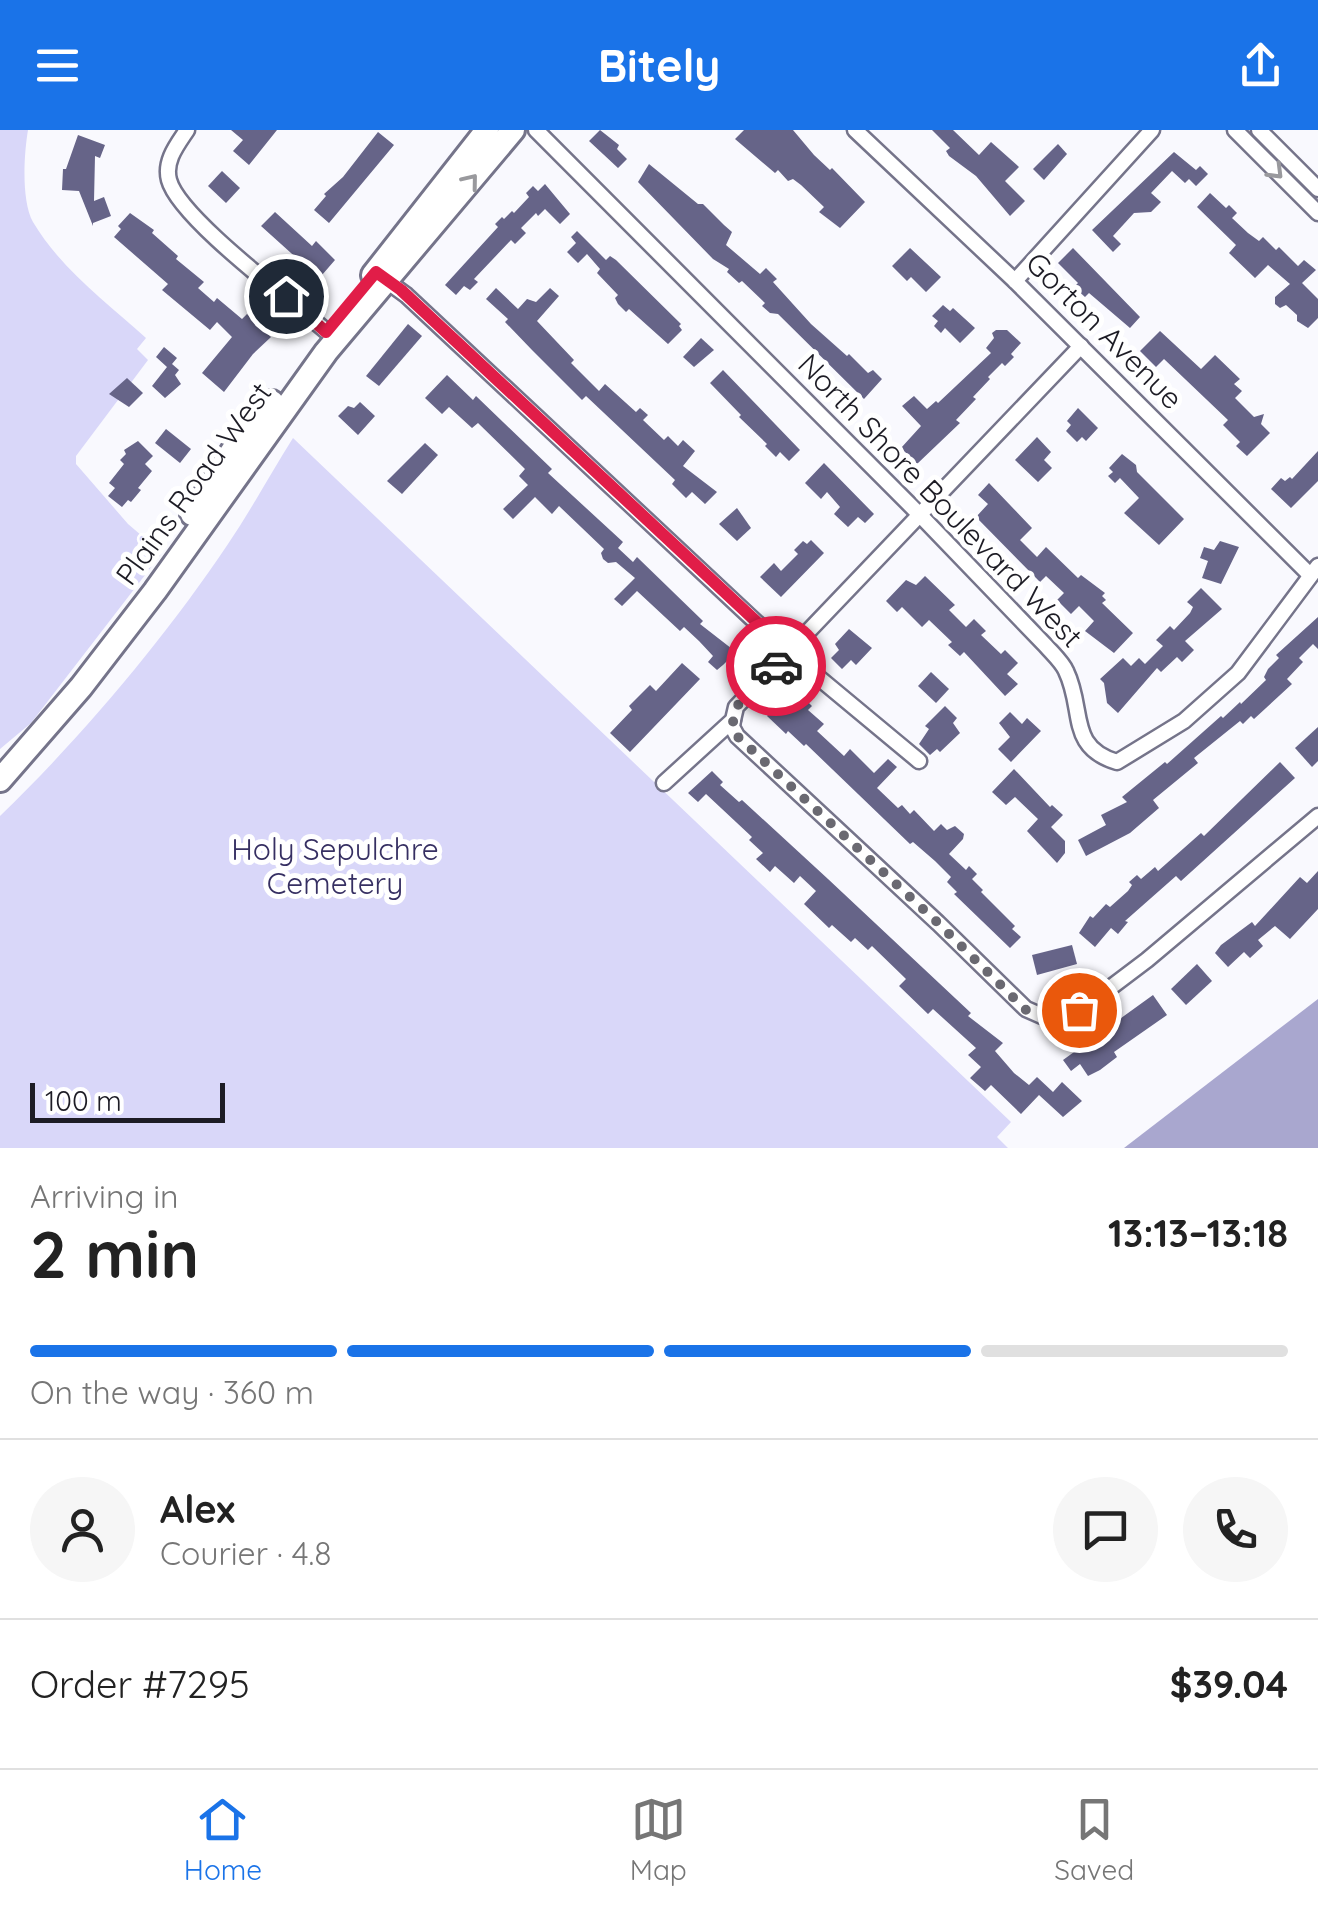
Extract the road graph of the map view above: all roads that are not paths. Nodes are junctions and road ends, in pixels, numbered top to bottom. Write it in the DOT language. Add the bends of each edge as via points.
graph roads {
  1 [pos="187,130"];
  2 [pos="487,130"];
  3 [pos="513,130"];
  4 [pos="536,130"];
  5 [pos="855,130"];
  6 [pos="1152,130"];
  7 [pos="1235,130"];
  8 [pos="1260,130"];
  9 [pos="1318,188"];
  10 [pos="1318,214"];
  11 [pos="382,277"];
  12 [pos="1015,281"];
  13 [pos="326,332"];
  14 [pos="1081,346"];
  15 [pos="920,515"];
  16 [pos="1314,571"];
  17 [pos="789,652"];
  18 [pos="733,720"];
  19 [pos="0,761"];
  20 [pos="918,761"];
  21 [pos="0,780"];
  22 [pos="664,782"];
  23 [pos="1318,816"];
  1 -- 13 [label="street" via="170,156 169,179 181,202"];
  2 -- 11 [label="main road, Plains Road West"];
  11 -- 3 [label="main road, Plains Road West, one-way"];
  4 -- 15 [label="street, North Shore Boulevard West"];
  5 -- 12 [label="street, Gorton Avenue"];
  6 -- 12 [label="street"];
  7 -- 10 [label="street, one-way"];
  8 -- 9 [label="street"];
  11 -- 13 [label="main road, Plains Road West"];
  11 -- 17 [label="street"];
  11 -- 21 [label="main road, Plains Road West" via="155,591"];
  12 -- 14 [label="street, Gorton Avenue"];
  13 -- 19 [label="main road, Plains Road West" via="233,450 100,646"];
  14 -- 15 [label="street"];
  14 -- 16 [label="street, Gorton Avenue"];
  15 -- 16 [label="street, North Shore Boulevard West" via="1066,668 1086,744 1117,762 1184,721 1238,673"];
  15 -- 17 [label="street"];
  17 -- 18 [label="street" via="736,707"];
  17 -- 20 [label="street"];
  18 -- 22 [label="street"];
  18 -- 23 [label="street" via="737,736 1026,1010 1042,1016 1061,1016 1094,1000"];
}
